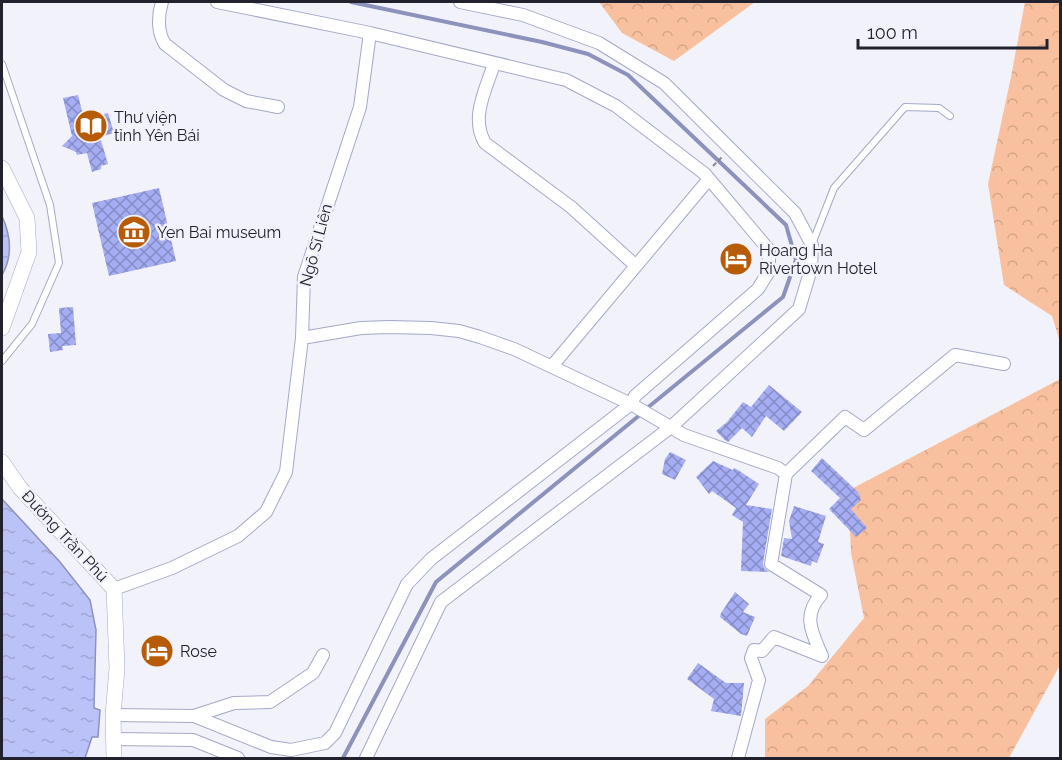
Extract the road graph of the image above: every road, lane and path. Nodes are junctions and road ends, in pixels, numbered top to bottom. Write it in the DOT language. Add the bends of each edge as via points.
graph roads {
  1 [pos="162,2"];
  2 [pos="217,2"];
  3 [pos="460,2"];
  4 [pos="370,33"];
  5 [pos="2,64"];
  6 [pos="494,64"];
  7 [pos="278,107"];
  8 [pos="950,116"];
  9 [pos="727,152"];
  10 [pos="2,168"];
  11 [pos="709,174"];
  12 [pos="812,245"];
  13 [pos="635,266"];
  14 [pos="2,328"];
  15 [pos="303,338"];
  16 [pos="2,361"];
  17 [pos="1004,364"];
  18 [pos="552,366"];
  19 [pos="633,405"];
  20 [pos="667,424"];
  21 [pos="2,462"];
  22 [pos="786,474"];
  23 [pos="114,589"];
  24 [pos="323,655"];
  25 [pos="113,715"];
  26 [pos="194,716"];
  27 [pos="114,739"];
  28 [pos="114,759"];
  29 [pos="237,759"];
  30 [pos="366,759"];
  31 [pos="738,759"];
  1 -- 7 [label="street" via="160,38 165,44 224,90 246,101"];
  2 -- 4 [label="street"];
  3 -- 12 [label="street" via="523,15 598,43 664,83 795,213"];
  4 -- 6 [label="street"];
  4 -- 15 [label="street, Ngô Sĩ Liên" via="360,106 304,277"];
  5 -- 16 [label="lane" via="50,205 59,263 32,324"];
  6 -- 11 [label="street" via="566,80 616,106"];
  6 -- 13 [label="street" via="478,118 485,143 572,207"];
  8 -- 12 [label="lane" via="939,108 905,107 834,188"];
  9 -- 11 [label="path"];
  10 -- 14 [label="street" via="27,218 29,252"];
  11 -- 13 [label="street"];
  11 -- 19 [label="street" via="769,250 769,271 758,289 635,396"];
  12 -- 20 [label="street" via="812,269 798,309"];
  13 -- 18 [label="street"];
  15 -- 18 [label="street" via="361,328 440,329 480,337"];
  15 -- 23 [label="street, Ngô Sĩ Liên" via="286,472 266,512 238,536 172,568"];
  17 -- 22 [label="street" via="955,355 864,430 845,417"];
  18 -- 19 [label="street"];
  19 -- 20 [label="street"];
  19 -- 26 [label="street" via="431,559 407,584 335,733 325,743 291,750 271,747"];
  20 -- 22 [label="street" via="684,435"];
  20 -- 30 [label="street" via="441,602"];
  21 -- 23 [label="street, Đường Trần Phú" via="20,488"];
  22 -- 31 [label="street" via="771,564 821,595 812,605 810,629 822,656 774,636 762,651 754,650 751,658 759,680"];
  23 -- 25 [label="street, Đường Trần Phú" via="117,668"];
  24 -- 26 [label="street" via="313,673 270,702 234,703"];
  25 -- 26 [label="street"];
  25 -- 27 [label="street, Đường Trần Phú"];
  27 -- 28 [label="street, Đường Trần Phú"];
  27 -- 29 [label="street" via="193,740"];
}
